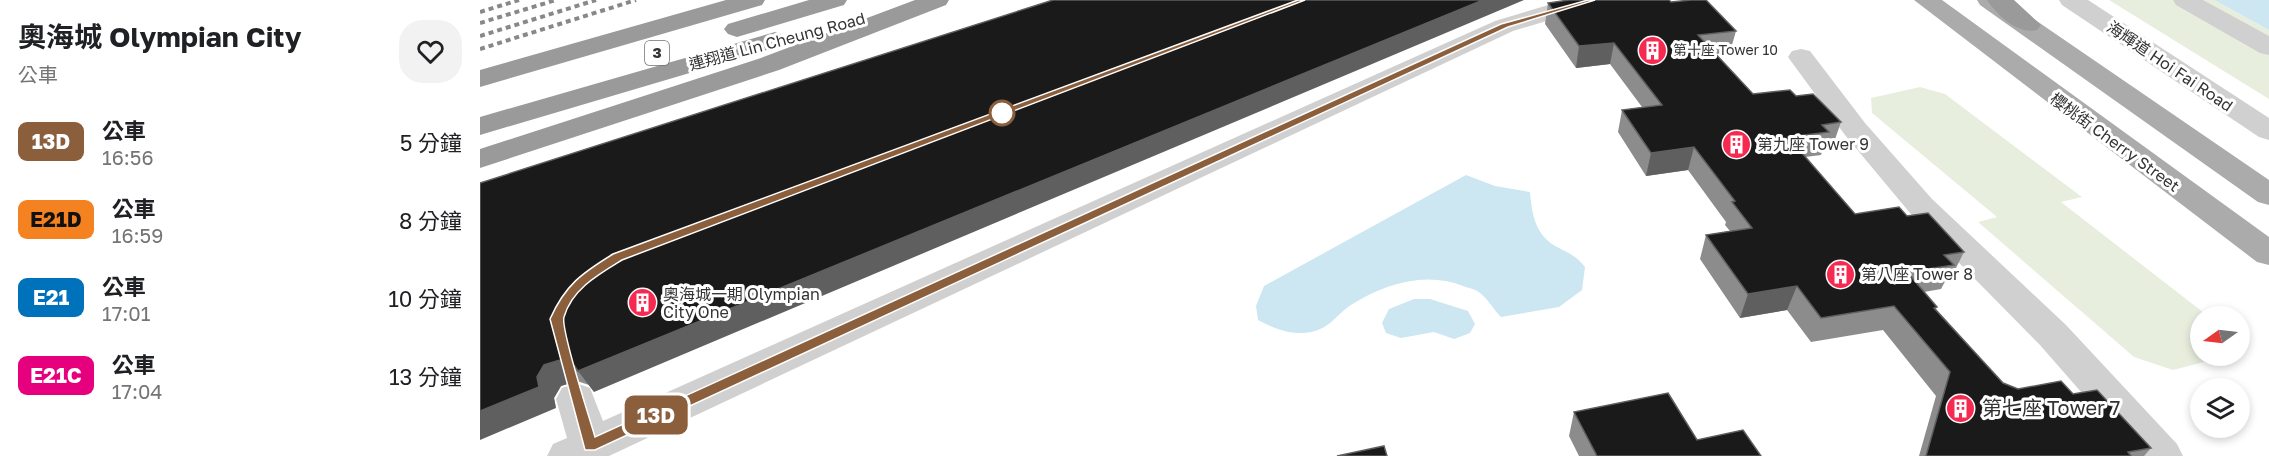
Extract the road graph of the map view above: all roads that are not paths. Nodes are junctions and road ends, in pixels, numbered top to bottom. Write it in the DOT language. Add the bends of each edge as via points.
graph roads {
  1 [pos="753,0"];
  2 [pos="836,0"];
  3 [pos="936,0"];
  4 [pos="1591,0"];
  5 [pos="1910,0"];
  6 [pos="1926,0"];
  7 [pos="1989,0"];
  8 [pos="1999,0"];
  9 [pos="2071,0"];
  10 [pos="2185,0"];
  11 [pos="1570,4"];
  12 [pos="2028,25"];
  13 [pos="1962,29"];
  14 [pos="2269,47"];
  15 [pos="1801,57"];
  16 [pos="480,79"];
  17 [pos="480,108"];
  18 [pos="480,126"];
  19 [pos="2269,131"];
  20 [pos="480,159"];
  21 [pos="2269,195"];
  22 [pos="2269,254"];
  23 [pos="576,399"];
  24 [pos="579,451"];
  25 [pos="2162,456"];
  1 -- 16 [label="highway, 3"];
  2 -- 17 [label="highway, 3"];
  3 -- 18 [label="highway, 連翔道 Lin Cheung Road" via="762,43"];
  3 -- 20 [label="highway" via="770,64"];
  4 -- 11 [label="street"];
  5 -- 13 [label="main road, 櫻桃街 Cherry Street"];
  6 -- 13 [label="main road, 櫻桃街 Cherry Street"];
  7 -- 12 [label="main road"];
  8 -- 12 [label="highway"];
  9 -- 19 [label="street, 海輝道 Hoi Fai Road"];
  10 -- 14 [label="street"];
  11 -- 24 [label="street" via="1496,21"];
  12 -- 21 [label="main road"];
  13 -- 22 [label="main road, 櫻桃街 Cherry Street"];
  15 -- 25 [label="street" via="1855,129 1921,206 2053,335"];
  23 -- 24 [label="street"];
}
